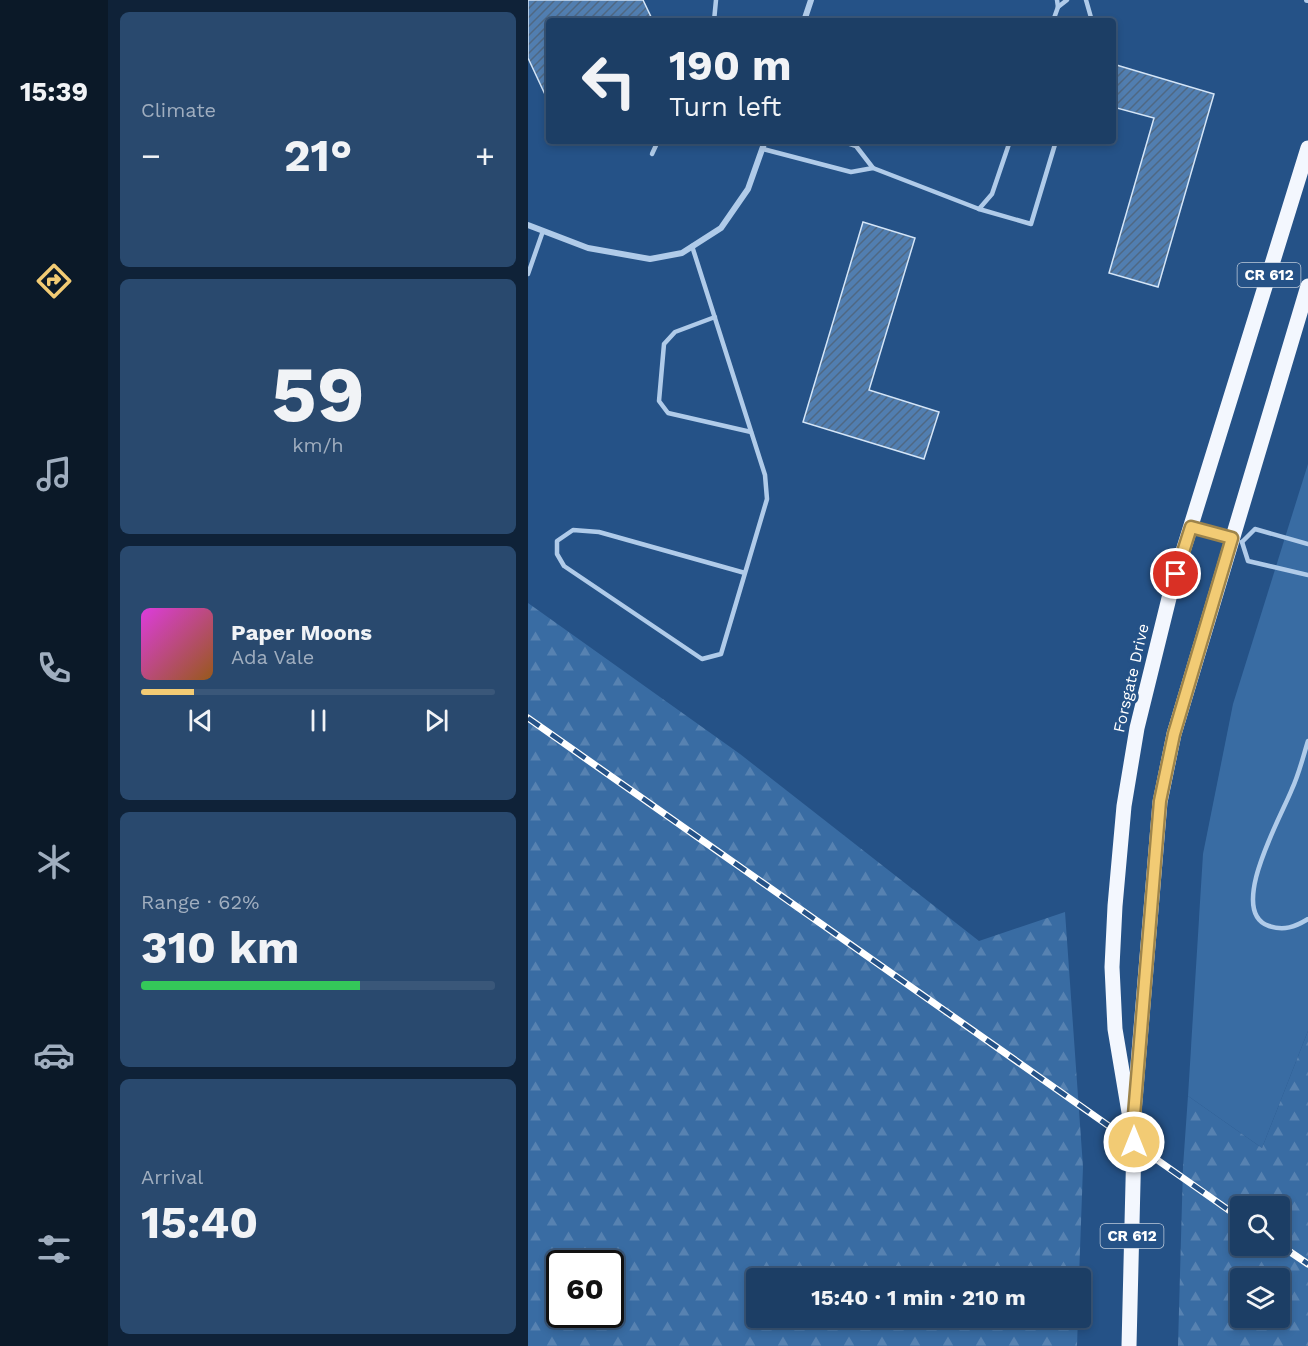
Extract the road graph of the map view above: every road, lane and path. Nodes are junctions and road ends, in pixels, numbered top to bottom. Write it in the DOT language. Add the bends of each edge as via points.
graph roads {
  1 [pos="716,0"];
  2 [pos="811,0"];
  3 [pos="1057,0"];
  4 [pos="1067,0"];
  5 [pos="1086,0"];
  6 [pos="1058,7"];
  7 [pos="714,18"];
  8 [pos="805,18"];
  9 [pos="1054,18"];
  10 [pos="1091,18"];
  11 [pos="657,144"];
  12 [pos="764,144"];
  13 [pos="850,144"];
  14 [pos="1009,144"];
  15 [pos="1055,144"];
  16 [pos="1308,148"];
  17 [pos="763,149"];
  18 [pos="652,154"];
  19 [pos="873,168"];
  20 [pos="979,209"];
  21 [pos="528,225"];
  22 [pos="543,231"];
  23 [pos="692,246"];
  24 [pos="528,274"];
  25 [pos="1308,286"];
  26 [pos="715,317"];
  27 [pos="751,432"];
  28 [pos="1191,527"];
  29 [pos="1237,540"];
  30 [pos="1308,543"];
  31 [pos="746,573"];
  32 [pos="1308,575"];
  33 [pos="1308,741"];
  34 [pos="1308,919"];
  35 [pos="1133,1127"];
  36 [pos="1129,1346"];
  1 -- 7 [label="lane"];
  2 -- 8 [label="street"];
  3 -- 6 [label="lane"];
  4 -- 6 [label="lane"];
  5 -- 10 [label="lane"];
  6 -- 9 [label="lane"];
  11 -- 18 [label="lane"];
  12 -- 17 [label="street"];
  13 -- 19 [label="lane"];
  14 -- 20 [label="lane" via="992,194"];
  15 -- 20 [label="lane" via="1031,224"];
  16 -- 28 [label="main road, Forsgate Drive / CR 612"];
  17 -- 19 [label="lane" via="851,172"];
  17 -- 23 [label="street" via="748,189 721,228"];
  19 -- 20 [label="lane"];
  21 -- 22 [label="street"];
  22 -- 23 [label="street" via="588,248 650,259 682,253"];
  22 -- 24 [label="lane"];
  23 -- 26 [label="lane"];
  25 -- 29 [label="main road, Forsgate Drive / CR 612"];
  26 -- 27 [label="lane"];
  26 -- 27 [label="lane" via="675,332 664,344 659,401 668,413"];
  27 -- 31 [label="lane" via="765,475 767,499"];
  28 -- 29 [label="lane"];
  28 -- 35 [label="main road, Forsgate Drive / CR 612" via="1137,728 1118,860 1112,967 1115,1029"];
  29 -- 30 [label="lane" via="1256,529"];
  29 -- 32 [label="lane" via="1248,561"];
  29 -- 35 [label="main road, Forsgate Drive / CR 612" via="1174,734 1160,801"];
  31 -- 31 [label="lane" via="721,654 702,659 564,567 556,554 557,541 573,530 599,532"];
  33 -- 34 [label="lane" via="1294,786 1254,876 1252,896 1255,914 1264,924 1279,929"];
  35 -- 36 [label="main road, Forsgate Drive / CR 612"];
}
